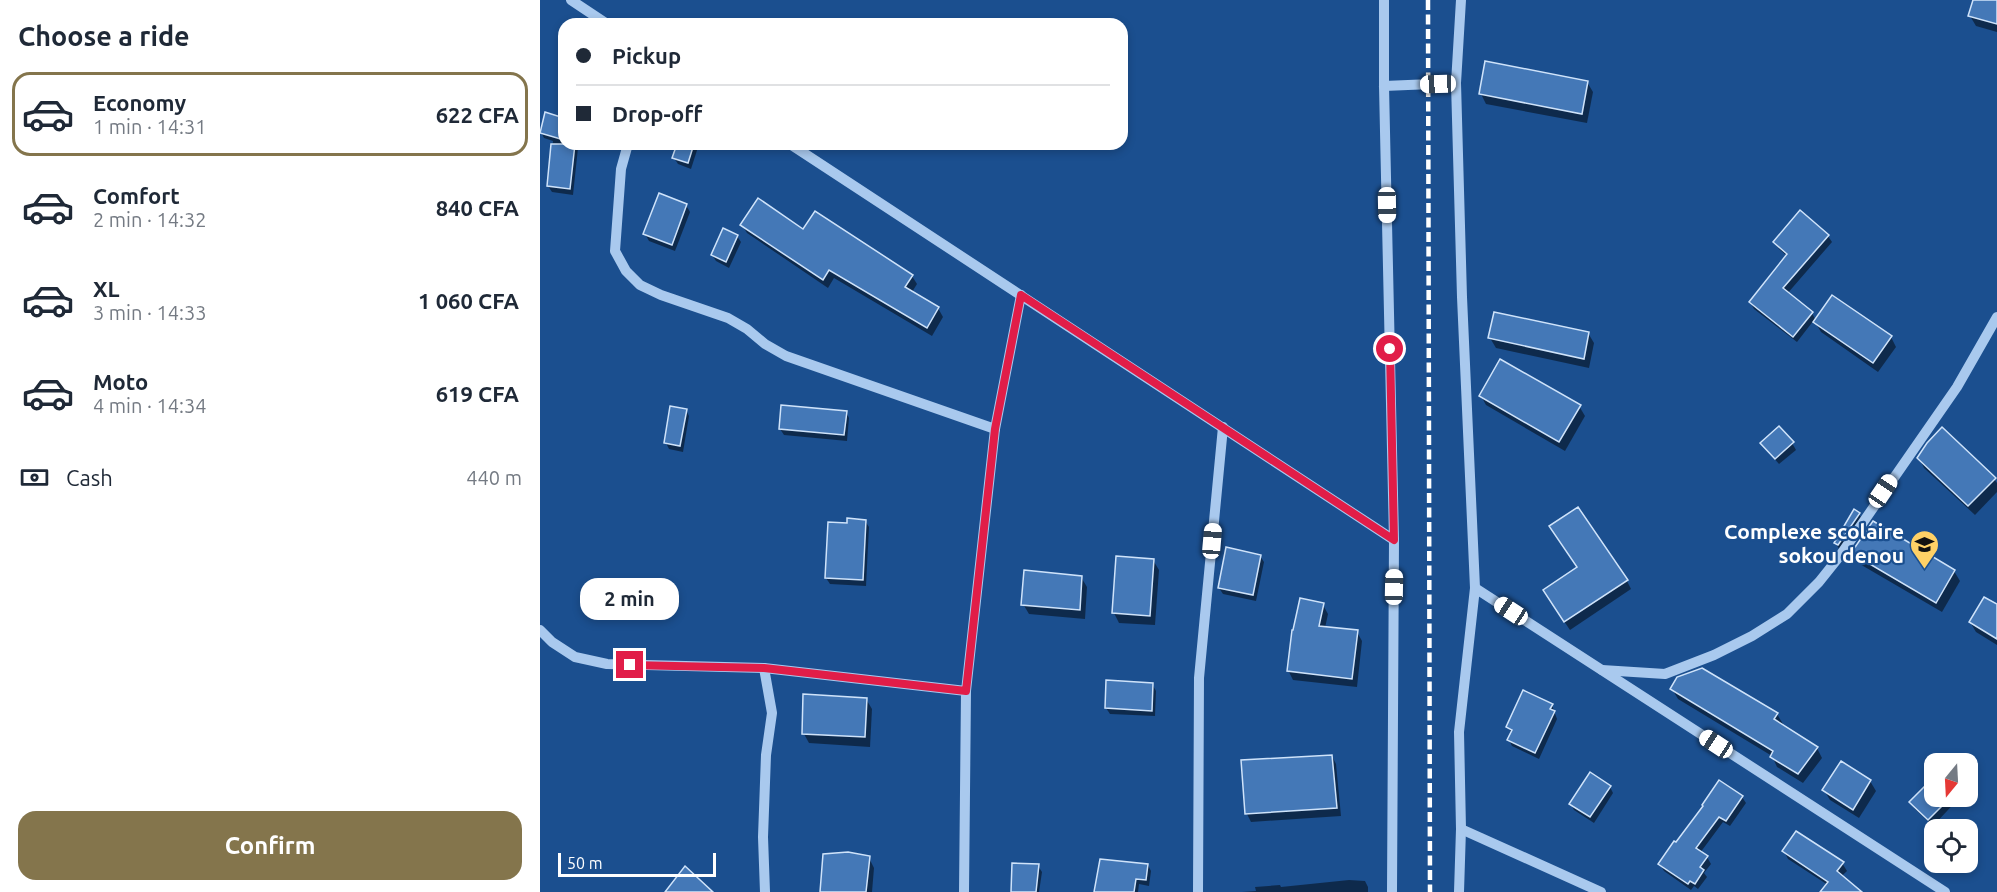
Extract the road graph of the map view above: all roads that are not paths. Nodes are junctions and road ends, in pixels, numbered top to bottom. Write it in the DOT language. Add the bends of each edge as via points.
graph roads {
  1 [pos="571,0"];
  2 [pos="1384,0"];
  3 [pos="1461,0"];
  4 [pos="599,18"];
  5 [pos="1456,83"];
  6 [pos="1384,86"];
  7 [pos="626,150"];
  8 [pos="799,150"];
  9 [pos="1021,295"];
  10 [pos="1997,317"];
  11 [pos="1222,427"];
  12 [pos="995,429"];
  13 [pos="1394,540"];
  14 [pos="1475,588"];
  15 [pos="540,630"];
  16 [pos="764,668"];
  17 [pos="1602,670"];
  18 [pos="966,691"];
  19 [pos="1461,829"];
  20 [pos="765,892"];
  21 [pos="964,892"];
  22 [pos="1198,892"];
  23 [pos="1392,892"];
  24 [pos="1459,892"];
  25 [pos="1601,892"];
  26 [pos="1945,892"];
  1 -- 4 [label="street"];
  2 -- 6 [label="street"];
  3 -- 5 [label="street"];
  5 -- 6 [label="street"];
  5 -- 14 [label="street"];
  6 -- 13 [label="street"];
  7 -- 12 [label="street" via="621,169 615,251 640,285 728,318 786,356"];
  8 -- 9 [label="street"];
  9 -- 11 [label="street"];
  9 -- 12 [label="street"];
  10 -- 17 [label="street" via="1957,387 1839,557 1787,614 1714,655 1665,674"];
  11 -- 13 [label="street"];
  11 -- 22 [label="street" via="1199,678"];
  12 -- 18 [label="street"];
  13 -- 23 [label="street"];
  14 -- 17 [label="street"];
  14 -- 19 [label="street" via="1459,732"];
  15 -- 16 [label="street" via="575,657 607,664"];
  16 -- 18 [label="street"];
  16 -- 20 [label="street" via="772,712 766,756"];
  17 -- 26 [label="street"];
  18 -- 21 [label="street"];
  19 -- 24 [label="street"];
  19 -- 25 [label="street"];
}
